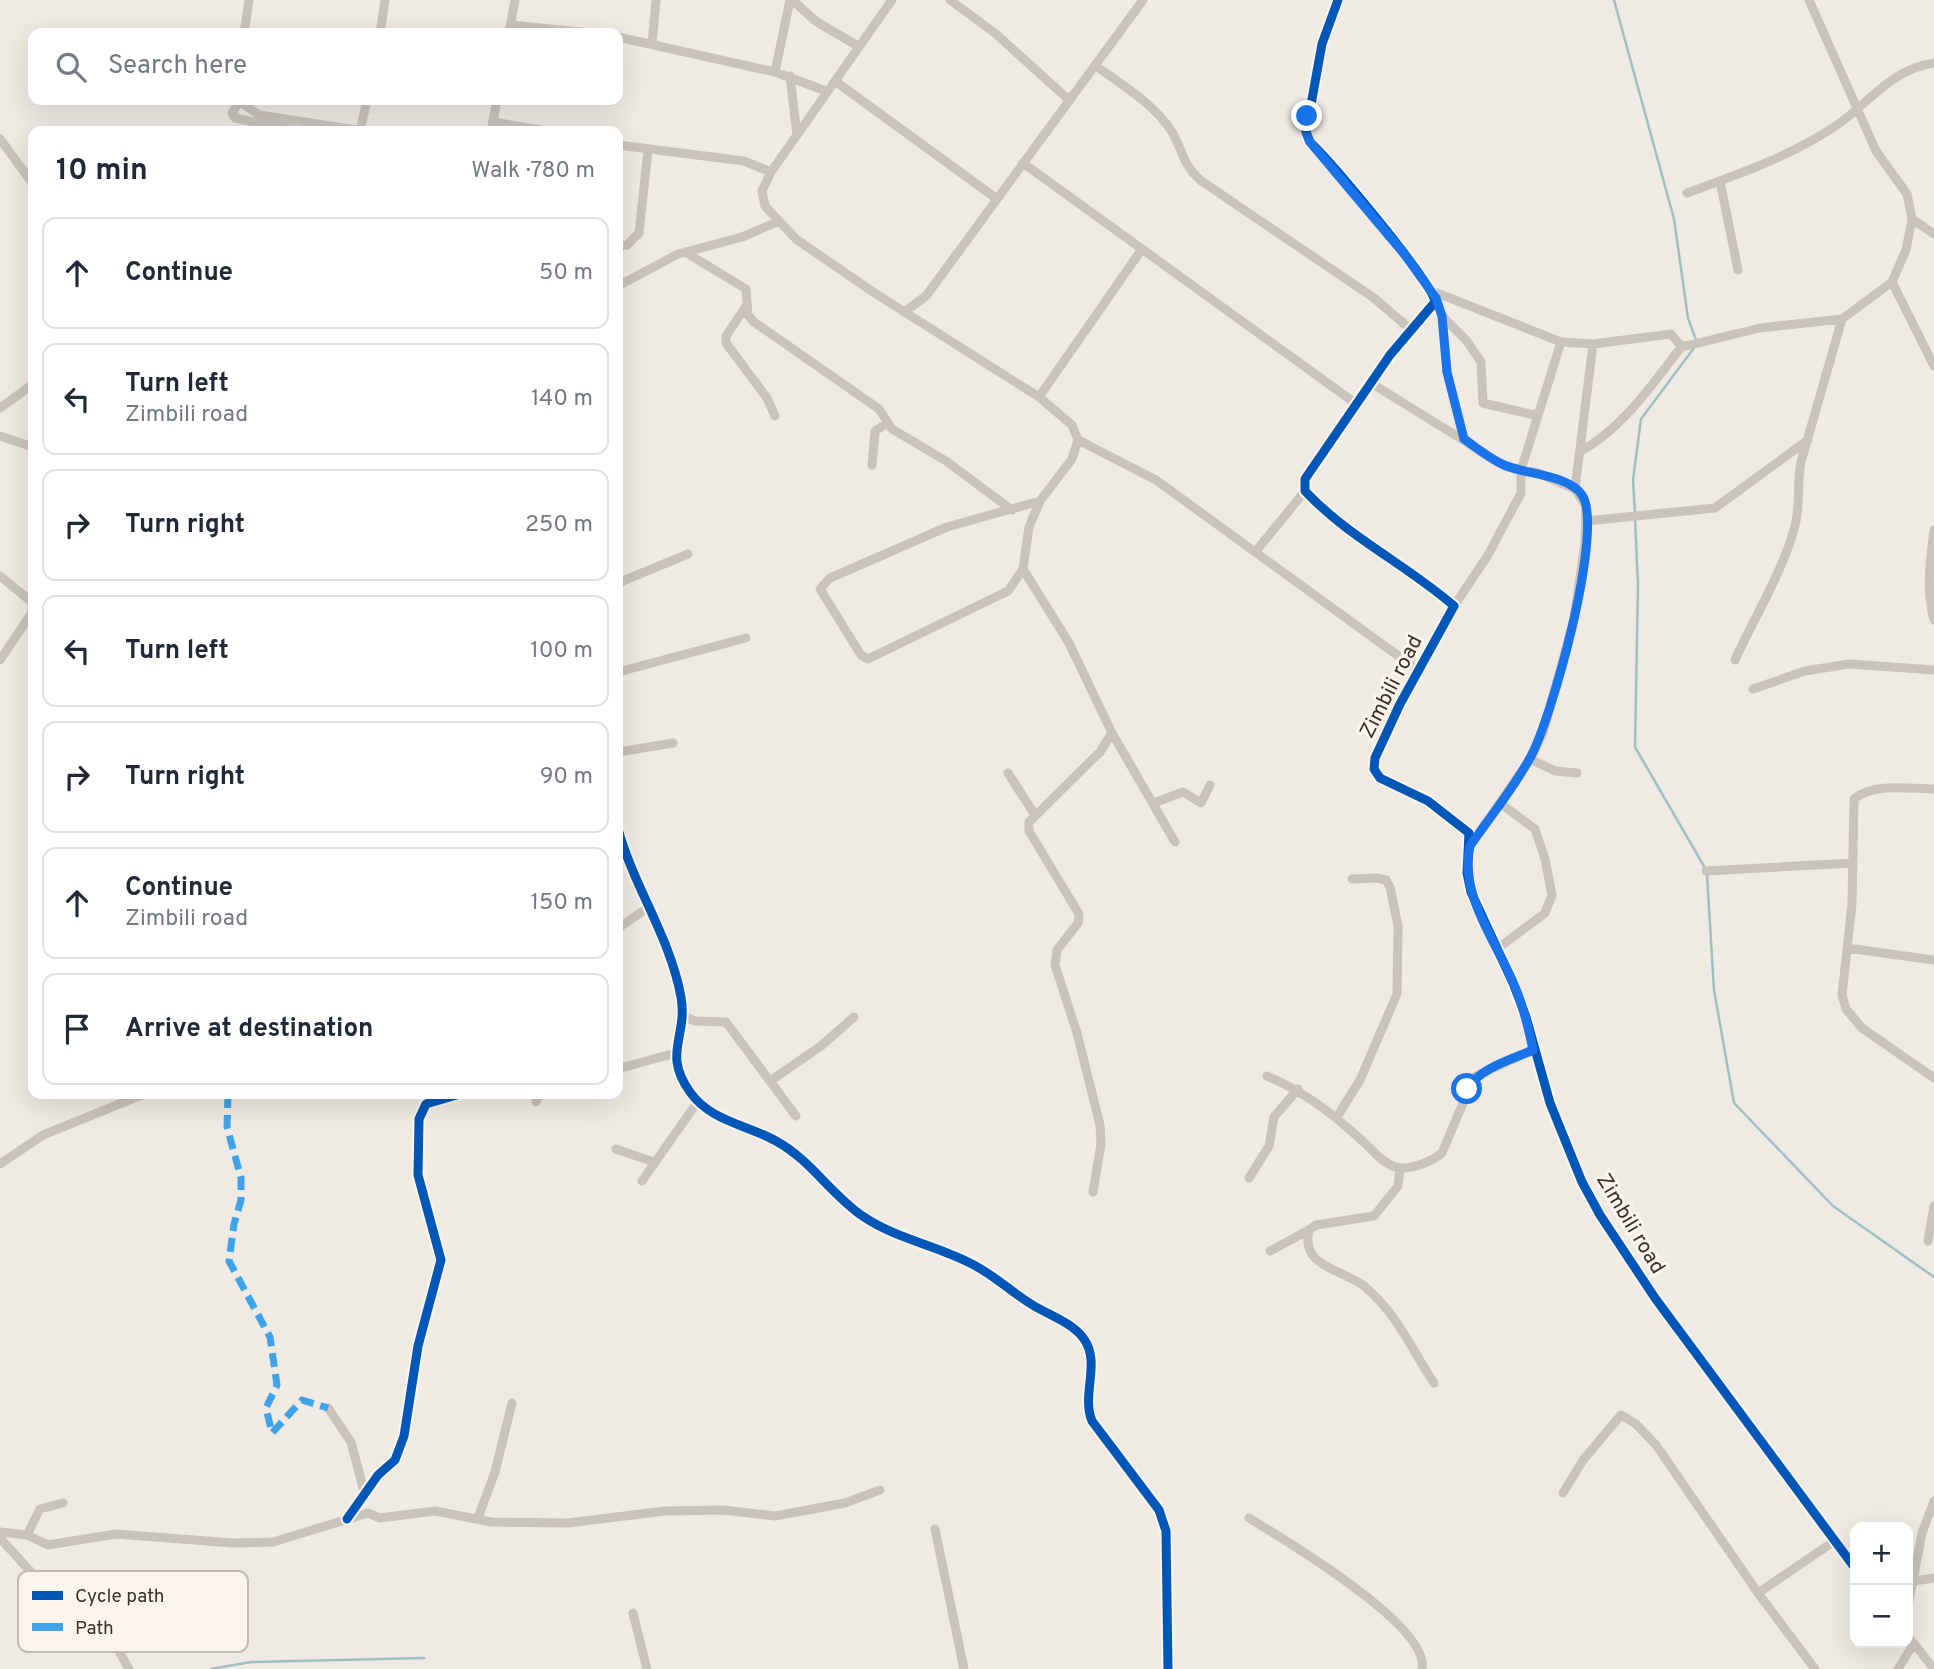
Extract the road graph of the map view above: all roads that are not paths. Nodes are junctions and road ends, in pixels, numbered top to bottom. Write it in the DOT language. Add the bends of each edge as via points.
graph roads {
  1 [pos="249,0"];
  2 [pos="385,0"];
  3 [pos="515,0"];
  4 [pos="656,0"];
  5 [pos="791,0"];
  6 [pos="892,0"];
  7 [pos="950,0"];
  8 [pos="1143,0"];
  9 [pos="1338,0"];
  10 [pos="1809,0"];
  11 [pos="245,28"];
  12 [pos="381,28"];
  13 [pos="510,28"];
  14 [pos="623,38"];
  15 [pos="652,44"];
  16 [pos="858,46"];
  17 [pos="1934,63"];
  18 [pos="1095,65"];
  19 [pos="775,72"];
  20 [pos="790,76"];
  21 [pos="835,81"];
  22 [pos="826,91"];
  23 [pos="1069,100"];
  24 [pos="236,105"];
  25 [pos="244,105"];
  26 [pos="366,105"];
  27 [pos="496,105"];
  28 [pos="1859,108"];
  29 [pos="274,126"];
  30 [pos="330,126"];
  31 [pos="363,126"];
  32 [pos="492,126"];
  33 [pos="797,135"];
  34 [pos="0,139"];
  35 [pos="623,146"];
  36 [pos="648,150"];
  37 [pos="1023,163"];
  38 [pos="771,172"];
  39 [pos="28,177"];
  40 [pos="1720,181"];
  41 [pos="1687,193"];
  42 [pos="997,200"];
  43 [pos="1912,219"];
  44 [pos="777,222"];
  45 [pos="1934,234"];
  46 [pos="623,245"];
  47 [pos="1142,249"];
  48 [pos="685,252"];
  49 [pos="1738,270"];
  50 [pos="1892,282"];
  51 [pos="623,283"];
  52 [pos="1432,291"];
  53 [pos="1435,302"];
  54 [pos="747,305"];
  55 [pos="904,312"];
  56 [pos="1442,316"];
  57 [pos="1842,319"];
  58 [pos="1410,329"];
  59 [pos="1560,341"];
  60 [pos="1593,344"];
  61 [pos="1682,346"];
  62 [pos="1934,366"];
  63 [pos="1371,383"];
  64 [pos="28,388"];
  65 [pos="1039,397"];
  66 [pos="1355,403"];
  67 [pos="0,408"];
  68 [pos="775,416"];
  69 [pos="1538,416"];
  70 [pos="886,424"];
  71 [pos="0,436"];
  72 [pos="1464,439"];
  73 [pos="1078,440"];
  74 [pos="1808,440"];
  75 [pos="28,445"];
  76 [pos="1581,451"];
  77 [pos="872,465"];
  78 [pos="1521,470"];
  79 [pos="1576,489"];
  80 [pos="1305,491"];
  81 [pos="1040,501"];
  82 [pos="1012,510"];
  83 [pos="1586,521"];
  84 [pos="1934,530"];
  85 [pos="1256,551"];
  86 [pos="688,554"];
  87 [pos="1023,569"];
  88 [pos="0,576"];
  89 [pos="623,581"];
  90 [pos="28,599"];
  91 [pos="1454,606"];
  92 [pos="28,618"];
  93 [pos="1934,618"];
  94 [pos="746,638"];
  95 [pos="0,660"];
  96 [pos="1735,660"];
  97 [pos="623,670"];
  98 [pos="1934,670"];
  99 [pos="1419,671"];
  100 [pos="1753,689"];
  101 [pos="1112,733"];
  102 [pos="673,743"];
  103 [pos="623,751"];
  104 [pos="1530,759"];
  105 [pos="1007,773"];
  106 [pos="1577,773"];
  107 [pos="1210,785"];
  108 [pos="1934,789"];
  109 [pos="1154,803"];
  110 [pos="1500,803"];
  111 [pos="1035,815"];
  112 [pos="1175,842"];
  113 [pos="1470,846"];
  114 [pos="623,852"];
  115 [pos="1853,863"];
  116 [pos="1706,871"];
  117 [pos="1352,879"];
  118 [pos="649,906"];
  119 [pos="623,924"];
  120 [pos="1847,948"];
  121 [pos="1497,949"];
  122 [pos="1934,960"];
  123 [pos="683,1016"];
  124 [pos="854,1017"];
  125 [pos="1533,1050"];
  126 [pos="675,1054"];
  127 [pos="623,1067"];
  128 [pos="1267,1076"];
  129 [pos="1934,1078"];
  130 [pos="770,1081"];
  131 [pos="1298,1089"];
  132 [pos="132,1099"];
  133 [pos="443,1099"];
  134 [pos="698,1101"];
  135 [pos="796,1116"];
  136 [pos="1337,1117"];
  137 [pos="615,1149"];
  138 [pos="654,1162"];
  139 [pos="0,1164"];
  140 [pos="1400,1168"];
  141 [pos="1249,1178"];
  142 [pos="642,1181"];
  143 [pos="1094,1192"];
  144 [pos="1934,1206"];
  145 [pos="1309,1230"];
  146 [pos="1928,1241"];
  147 [pos="1270,1251"];
  148 [pos="1434,1383"];
  149 [pos="512,1403"];
  150 [pos="328,1408"];
  151 [pos="880,1490"];
  152 [pos="365,1491"];
  153 [pos="1563,1493"];
  154 [pos="1934,1501"];
  155 [pos="63,1503"];
  156 [pos="478,1518"];
  157 [pos="1249,1518"];
  158 [pos="346,1519"];
  159 [pos="935,1529"];
  160 [pos="0,1532"];
  161 [pos="27,1535"];
  162 [pos="0,1538"];
  163 [pos="1836,1540"];
  164 [pos="1850,1561"];
  165 [pos="30,1571"];
  166 [pos="1934,1578"];
  167 [pos="1914,1581"];
  168 [pos="1913,1585"];
  169 [pos="1758,1593"];
  170 [pos="633,1613"];
  171 [pos="1913,1642"];
  172 [pos="1907,1648"];
  173 [pos="119,1652"];
  174 [pos="129,1669"];
  175 [pos="648,1669"];
  176 [pos="964,1669"];
  177 [pos="1168,1669"];
  178 [pos="1422,1669"];
  179 [pos="1815,1669"];
  180 [pos="1898,1669"];
  181 [pos="1934,1669"];
  1 -- 11 [label="street"];
  2 -- 12 [label="street"];
  3 -- 13 [label="street"];
  4 -- 15 [label="street"];
  5 -- 16 [label="street"];
  5 -- 19 [label="street"];
  6 -- 16 [label="street"];
  7 -- 23 [label="street" via="996,34"];
  8 -- 18 [label="street"];
  9 -- 52 [label="street" via="1322,44 1306,132"];
  10 -- 28 [label="street"];
  14 -- 15 [label="street"];
  15 -- 19 [label="street"];
  16 -- 21 [label="street"];
  17 -- 28 [label="street" via="1899,73"];
  18 -- 23 [label="street"];
  18 -- 58 [label="street" via="1158,115 1171,130 1188,169 1200,180 1374,298"];
  19 -- 20 [label="street"];
  20 -- 22 [label="street"];
  20 -- 33 [label="street"];
  21 -- 22 [label="street"];
  21 -- 42 [label="street"];
  22 -- 33 [label="street"];
  23 -- 37 [label="street"];
  24 -- 29 [label="street" via="235,118"];
  25 -- 30 [label="street" via="259,115"];
  26 -- 31 [label="street"];
  27 -- 32 [label="street"];
  28 -- 40 [label="street" via="1809,142"];
  28 -- 43 [label="street" via="1877,151 1908,194"];
  33 -- 38 [label="street"];
  34 -- 39 [label="street"];
  35 -- 36 [label="street"];
  36 -- 38 [label="street" via="744,161"];
  36 -- 46 [label="street" via="639,233"];
  37 -- 42 [label="street"];
  37 -- 47 [label="street"];
  38 -- 44 [label="street" via="762,191 765,206"];
  40 -- 41 [label="street"];
  40 -- 49 [label="street"];
  42 -- 55 [label="street" via="926,296"];
  43 -- 45 [label="street"];
  43 -- 50 [label="street" via="1906,250"];
  44 -- 48 [label="street"];
  44 -- 55 [label="street"];
  47 -- 65 [label="street"];
  47 -- 66 [label="street"];
  48 -- 51 [label="street"];
  48 -- 54 [label="street" via="743,287"];
  50 -- 57 [label="street"];
  50 -- 62 [label="street"];
  52 -- 53 [label="street"];
  52 -- 59 [label="street"];
  53 -- 56 [label="street"];
  53 -- 58 [label="street"];
  54 -- 68 [label="street" via="726,343"];
  54 -- 70 [label="street" via="750,318 879,409"];
  55 -- 65 [label="street"];
  56 -- 69 [label="street" via="1481,362 1483,403"];
  56 -- 72 [label="street" via="1447,372"];
  57 -- 61 [label="street" via="1760,328"];
  57 -- 74 [label="street"];
  58 -- 63 [label="street"];
  59 -- 60 [label="street"];
  59 -- 69 [label="street, Zimbili road"];
  60 -- 61 [label="street" via="1671,334"];
  60 -- 76 [label="street"];
  61 -- 76 [label="street" via="1624,415"];
  63 -- 66 [label="street"];
  63 -- 72 [label="street"];
  64 -- 67 [label="street"];
  65 -- 73 [label="street" via="1072,425"];
  66 -- 80 [label="street" via="1305,478"];
  69 -- 78 [label="street, Zimbili road"];
  70 -- 77 [label="street" via="875,431"];
  70 -- 82 [label="street"];
  71 -- 75 [label="street"];
  72 -- 78 [label="street"];
  73 -- 81 [label="street" via="1072,459"];
  73 -- 85 [label="street" via="1156,480"];
  74 -- 83 [label="street" via="1716,508"];
  74 -- 96 [label="street" via="1797,484 1797,519"];
  76 -- 79 [label="street"];
  78 -- 79 [label="street"];
  78 -- 91 [label="street, Zimbili road" via="1521,492"];
  79 -- 83 [label="street" via="1586,506"];
  80 -- 85 [label="street"];
  80 -- 91 [label="street" via="1337,521"];
  81 -- 82 [label="street"];
  81 -- 87 [label="street" via="1029,527"];
  82 -- 87 [label="street" via="947,527 830,578 820,589 861,655 868,659 1008,591"];
  83 -- 104 [label="street" via="1580,585 1566,655 1543,733"];
  84 -- 93 [label="street" via="1929,568"];
  85 -- 99 [label="street"];
  86 -- 89 [label="street"];
  87 -- 101 [label="street" via="1069,643"];
  88 -- 90 [label="street"];
  91 -- 99 [label="street, Zimbili road"];
  92 -- 95 [label="street"];
  94 -- 97 [label="street"];
  98 -- 100 [label="street" via="1849,664 1805,671"];
  99 -- 113 [label="street, Zimbili road" via="1375,758 1374,769 1380,778 1428,801 1463,826"];
  101 -- 109 [label="street"];
  101 -- 111 [label="street" via="1100,752"];
  102 -- 103 [label="street"];
  104 -- 106 [label="street" via="1555,771"];
  104 -- 110 [label="street"];
  105 -- 111 [label="street"];
  107 -- 109 [label="street" via="1201,803 1183,792"];
  108 -- 115 [label="street" via="1874,790 1854,799"];
  109 -- 112 [label="street"];
  110 -- 113 [label="street"];
  110 -- 121 [label="street" via="1535,829 1552,895 1545,913"];
  111 -- 143 [label="street" via="1029,831 1079,914 1078,923 1057,950 1055,965 1100,1125"];
  113 -- 121 [label="street, Zimbili road" via="1467,873 1471,892"];
  114 -- 118 [label="street"];
  115 -- 116 [label="street"];
  115 -- 120 [label="street"];
  117 -- 136 [label="street" via="1377,878 1390,887 1398,926 1397,994 1360,1080"];
  118 -- 119 [label="street"];
  118 -- 123 [label="street" via="672,963"];
  120 -- 122 [label="street"];
  120 -- 129 [label="street" via="1842,995 1846,1009 1862,1028"];
  121 -- 125 [label="street, Zimbili road" via="1526,1017"];
  123 -- 126 [label="street"];
  123 -- 130 [label="street" via="726,1022"];
  124 -- 130 [label="street"];
  125 -- 140 [label="street" via="1474,1077 1442,1153 1431,1161"];
  125 -- 163 [label="street, Zimbili road" via="1562,1135 1600,1215 1668,1315"];
  126 -- 127 [label="street"];
  126 -- 134 [label="street" via="676,1068"];
  128 -- 131 [label="street"];
  130 -- 135 [label="street"];
  131 -- 136 [label="street"];
  131 -- 141 [label="street" via="1273,1117 1269,1146"];
  132 -- 139 [label="street" via="43,1135"];
  133 -- 152 [label="street" via="426,1104 419,1119 418,1175 441,1259 418,1346 404,1436 395,1460"];
  134 -- 138 [label="street"];
  134 -- 177 [label="street" via="716,1115 787,1148 861,1215 886,1231 970,1262 1079,1333 1090,1350 1088,1407 1092,1421 1159,1510 1166,1531"];
  136 -- 140 [label="street" via="1380,1158"];
  137 -- 138 [label="street"];
  138 -- 142 [label="street"];
  140 -- 145 [label="street" via="1398,1186 1374,1216"];
  144 -- 146 [label="street"];
  145 -- 147 [label="street"];
  145 -- 148 [label="street" via="1308,1252 1362,1284 1382,1304"];
  149 -- 156 [label="street"];
  150 -- 152 [label="street" via="351,1442"];
  151 -- 156 [label="street" via="845,1503 775,1516 723,1510 665,1511 568,1523"];
  152 -- 158 [label="street"];
  153 -- 169 [label="street" via="1583,1460 1621,1415 1656,1446"];
  154 -- 167 [label="street" via="1922,1533"];
  155 -- 161 [label="street" via="40,1509"];
  156 -- 158 [label="street" via="435,1511 380,1518 368,1513"];
  157 -- 178 [label="street" via="1387,1611 1422,1658"];
  158 -- 161 [label="street" via="273,1542 116,1534 48,1545"];
  159 -- 176 [label="street"];
  160 -- 161 [label="street"];
  162 -- 165 [label="street"];
  163 -- 164 [label="street, Zimbili road"];
  163 -- 169 [label="street"];
  166 -- 167 [label="street"];
  167 -- 168 [label="street"];
  169 -- 179 [label="street"];
  170 -- 175 [label="street"];
  171 -- 181 [label="street"];
  172 -- 180 [label="street"];
  173 -- 174 [label="street"];
}
